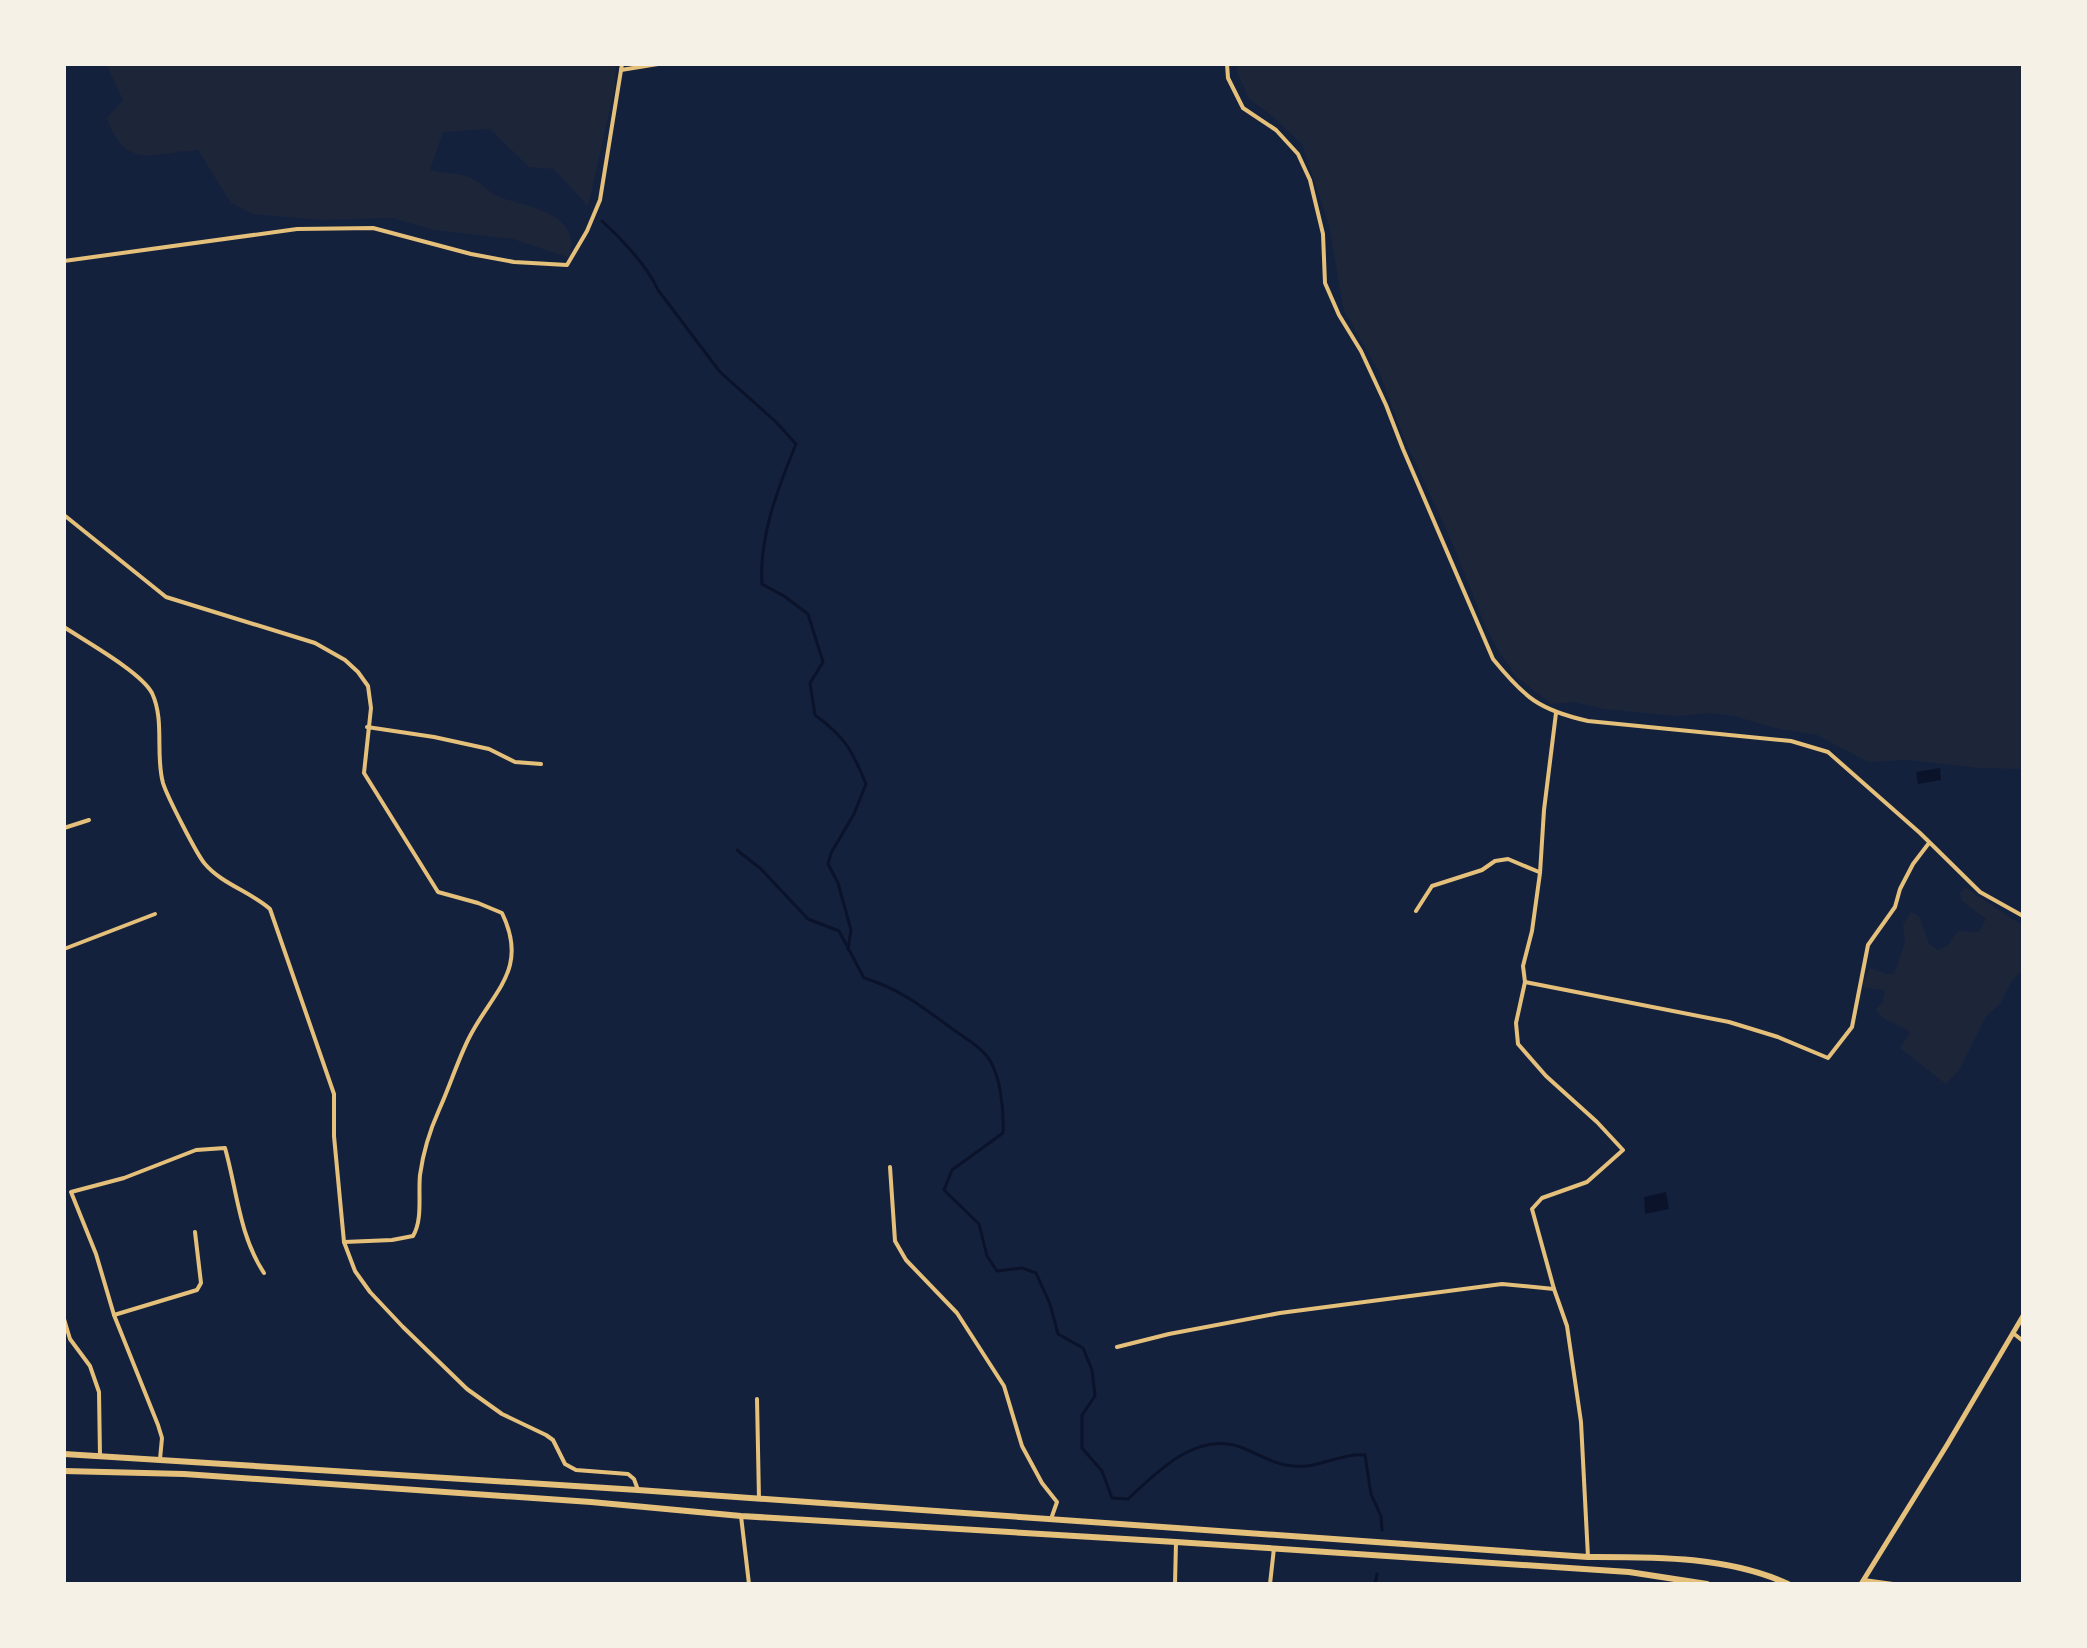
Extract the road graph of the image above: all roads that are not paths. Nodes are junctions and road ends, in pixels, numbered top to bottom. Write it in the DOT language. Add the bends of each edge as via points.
graph roads {
  1 [pos="658,64"];
  2 [pos="1227,64"];
  3 [pos="622,67"];
  4 [pos="64,261"];
  5 [pos="64,515"];
  6 [pos="64,627"];
  7 [pos="1556,713"];
  8 [pos="367,727"];
  9 [pos="541,764"];
  10 [pos="89,820"];
  11 [pos="64,828"];
  12 [pos="1929,843"];
  13 [pos="1540,873"];
  14 [pos="1416,911"];
  15 [pos="155,914"];
  16 [pos="2023,916"];
  17 [pos="64,949"];
  18 [pos="1525,982"];
  19 [pos="890,1167"];
  20 [pos="195,1232"];
  21 [pos="344,1242"];
  22 [pos="264,1273"];
  23 [pos="1554,1289"];
  24 [pos="114,1315"];
  25 [pos="2023,1316"];
  26 [pos="64,1319"];
  27 [pos="2013,1333"];
  28 [pos="2023,1341"];
  29 [pos="1117,1347"];
  30 [pos="757,1399"];
  31 [pos="64,1454"];
  32 [pos="100,1457"];
  33 [pos="160,1459"];
  34 [pos="64,1471"];
  35 [pos="638,1490"];
  36 [pos="759,1499"];
  37 [pos="741,1516"];
  38 [pos="1051,1519"];
  39 [pos="1176,1542"];
  40 [pos="1274,1548"];
  41 [pos="1588,1557"];
  42 [pos="1630,1557"];
  43 [pos="1629,1572"];
  44 [pos="1862,1582"];
  45 [pos="749,1584"];
  46 [pos="1175,1584"];
  47 [pos="1270,1584"];
  48 [pos="1707,1584"];
  49 [pos="1788,1584"];
  50 [pos="1893,1584"];
  1 -- 3 [label="street"];
  2 -- 7 [label="street" via="1243,108 1276,130 1304,167 1323,234 1325,283 1386,405 1493,659 1532,700"];
  3 -- 4 [label="street" via="600,200 567,265 471,254 373,228 297,229"];
  5 -- 8 [label="street" via="166,597 306,639 345,660 368,686"];
  6 -- 21 [label="street" via="147,687 157,711 163,783 200,857 270,909 334,1094"];
  7 -- 12 [label="street" via="1588,721 1791,741 1828,752"];
  7 -- 13 [label="street"];
  8 -- 9 [label="street" via="434,737 489,749 515,762"];
  8 -- 21 [label="street" via="364,773 438,892 502,913 512,934 513,958 470,1036 436,1116 422,1165 419,1226 413,1236"];
  10 -- 11 [label="street"];
  12 -- 16 [label="street" via="1980,892"];
  12 -- 18 [label="street" via="1868,945 1852,1027 1828,1058 1729,1022"];
  13 -- 14 [label="street" via="1508,859 1495,861 1432,886"];
  13 -- 18 [label="street" via="1523,966"];
  15 -- 17 [label="street"];
  18 -- 23 [label="street" via="1516,1023 1518,1044 1623,1150 1587,1182 1542,1198 1532,1209"];
  19 -- 38 [label="street" via="895,1241 906,1260 957,1313 1004,1386 1022,1446 1057,1502"];
  20 -- 24 [label="street" via="201,1283 197,1290"];
  21 -- 35 [label="street" via="370,1292 467,1389 553,1440 565,1464 576,1470 628,1474"];
  22 -- 24 [label="street" via="246,1236 225,1148 196,1150 71,1192"];
  23 -- 29 [label="street" via="1502,1284 1280,1313"];
  23 -- 41 [label="street" via="1567,1326 1581,1422"];
  24 -- 33 [label="street" via="158,1425"];
  25 -- 27 [label="street"];
  26 -- 32 [label="street" via="99,1392"];
  27 -- 28 [label="street"];
  27 -- 44 [label="street"];
  30 -- 36 [label="street"];
  31 -- 32 [label="main road"];
  32 -- 33 [label="main road"];
  33 -- 35 [label="main road"];
  34 -- 37 [label="main road" via="215,1476"];
  35 -- 36 [label="main road"];
  36 -- 38 [label="main road"];
  37 -- 39 [label="main road"];
  37 -- 45 [label="street"];
  38 -- 41 [label="main road"];
  39 -- 40 [label="main road"];
  39 -- 46 [label="street"];
  40 -- 43 [label="main road"];
  40 -- 47 [label="street"];
  41 -- 42 [label="main road"];
  42 -- 43 [label="main road"];
  42 -- 49 [label="main road" via="1727,1565"];
  43 -- 48 [label="main road"];
  44 -- 50 [label="street"];
}
